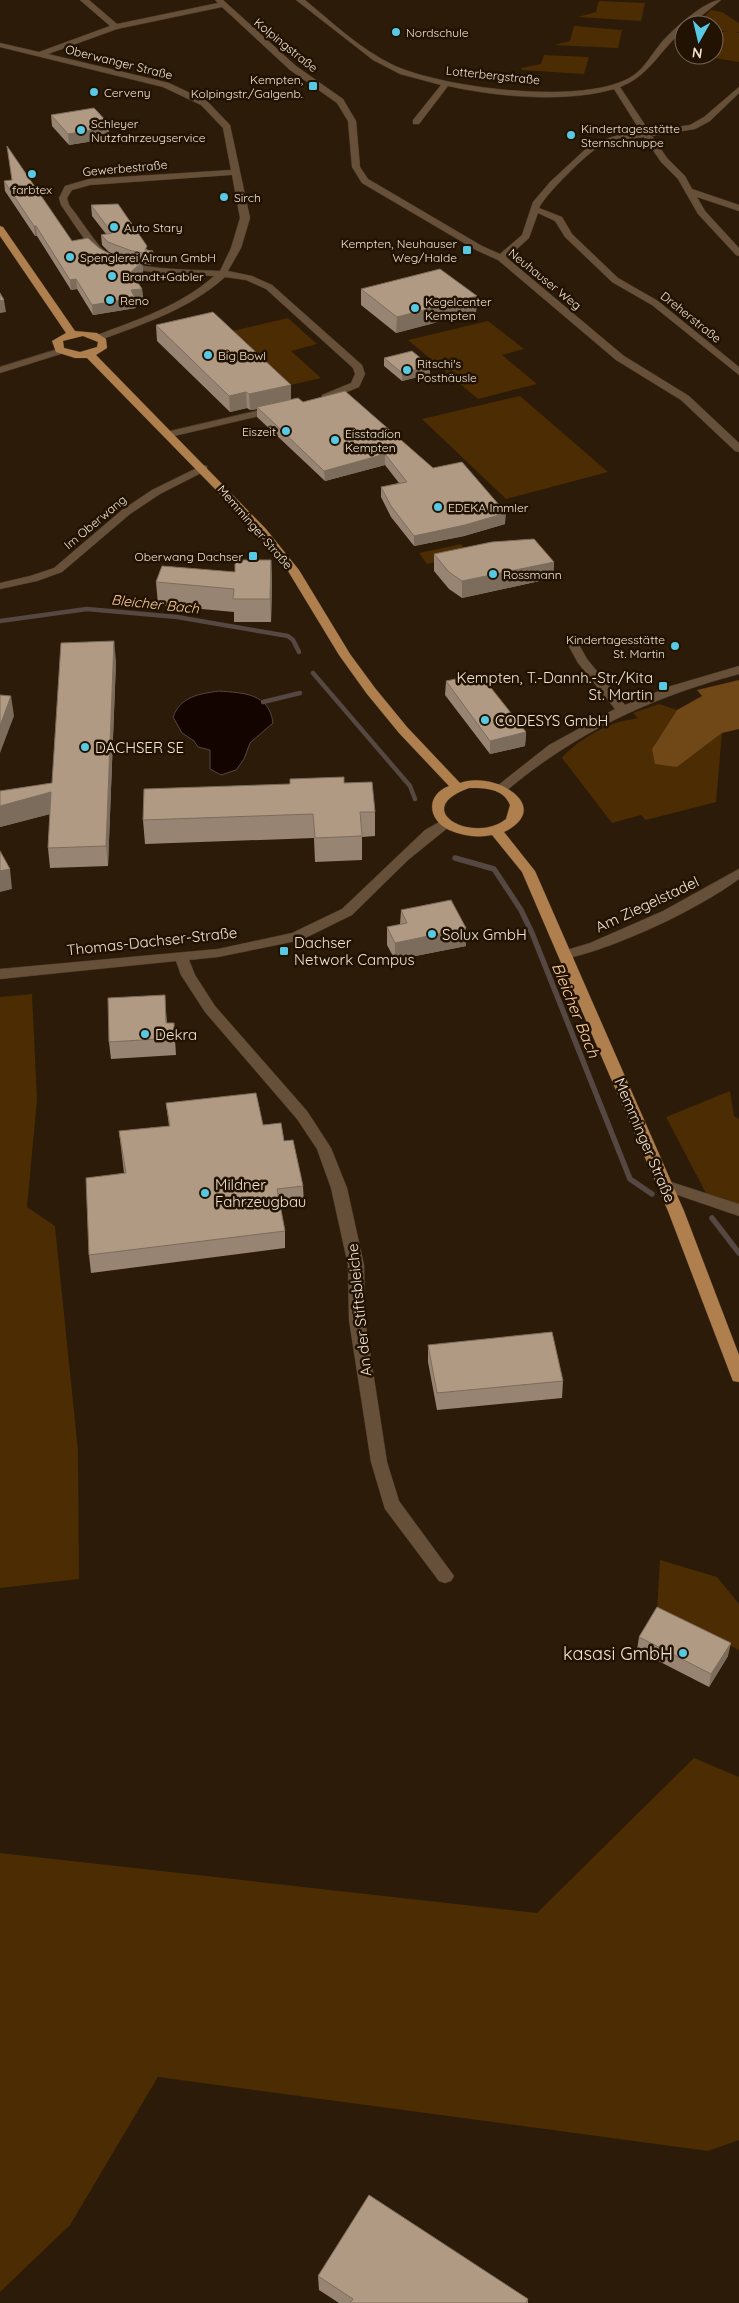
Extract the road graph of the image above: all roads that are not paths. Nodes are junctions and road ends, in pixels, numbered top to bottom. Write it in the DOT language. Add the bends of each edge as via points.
graph roads {
  1 [pos="84,0"];
  2 [pos="300,0"];
  3 [pos="716,0"];
  4 [pos="220,3"];
  5 [pos="698,15"];
  6 [pos="115,27"];
  7 [pos="674,36"];
  8 [pos="0,45"];
  9 [pos="39,55"];
  10 [pos="446,84"];
  11 [pos="318,85"];
  12 [pos="616,86"];
  13 [pos="739,89"];
  14 [pos="416,122"];
  15 [pos="647,135"];
  16 [pos="237,172"];
  17 [pos="688,191"];
  18 [pos="739,208"];
  19 [pos="535,210"];
  20 [pos="0,228"];
  21 [pos="522,240"];
  22 [pos="476,246"];
  23 [pos="739,253"];
  24 [pos="501,258"];
  25 [pos="223,273"];
  26 [pos="72,334"];
  27 [pos="100,337"];
  28 [pos="61,351"];
  29 [pos="89,354"];
  30 [pos="0,370"];
  31 [pos="739,372"];
  32 [pos="316,400"];
  33 [pos="288,406"];
  34 [pos="170,434"];
  35 [pos="739,448"];
  36 [pos="203,468"];
  37 [pos="0,586"];
  38 [pos="573,643"];
  39 [pos="739,670"];
  40 [pos="623,711"];
  41 [pos="457,787"];
  42 [pos="501,789"];
  43 [pos="446,823"];
  44 [pos="496,831"];
  45 [pos="739,874"];
  46 [pos="565,955"];
  47 [pos="181,957"];
  48 [pos="0,974"];
  49 [pos="664,1185"];
  50 [pos="739,1210"];
  51 [pos="739,1376"];
  52 [pos="444,1576"];
  1 -- 6 [label="street"];
  2 -- 10 [label="street, Lotterbergstraße" via="382,62 403,72"];
  3 -- 5 [label="street, Lotterbergstraße"];
  4 -- 6 [label="street"];
  4 -- 11 [label="street, Kolpingstraße" via="286,62"];
  6 -- 9 [label="street"];
  7 -- 12 [label="street, Lotterbergstraße" via="641,74"];
  8 -- 9 [label="street, Oberwanger Straße"];
  9 -- 16 [label="street, Oberwanger Straße" via="154,82 197,99 227,127"];
  10 -- 12 [label="street, Lotterbergstraße" via="510,92 555,93"];
  10 -- 14 [label="street"];
  11 -- 22 [label="street, Neuhauser Weg" via="340,101 348,112 355,136 356,167 364,181"];
  12 -- 15 [label="street"];
  13 -- 15 [label="street" via="707,119 692,127"];
  15 -- 17 [label="street" via="664,160 682,178"];
  15 -- 19 [label="street" via="594,146 553,184 536,204"];
  16 -- 25 [label="street, Oberwanger Straße" via="245,218 236,248"];
  16 -- 25 [label="street, Gewerbestraße" via="89,182 68,188 63,198 104,255 112,260 141,266"];
  17 -- 18 [label="street"];
  17 -- 23 [label="street" via="702,212"];
  19 -- 21 [label="street"];
  19 -- 31 [label="street, Dreherstraße" via="558,220 568,236 615,280 655,303"];
  20 -- 26 [label="main road"];
  21 -- 22 [label="street"];
  21 -- 24 [label="street"];
  22 -- 24 [label="street, Neuhauser Weg"];
  24 -- 35 [label="street, Neuhauser Weg" via="620,358 685,398"];
  25 -- 27 [label="street, Oberwanger Straße" via="184,301"];
  25 -- 32 [label="street" via="249,278 269,287 358,367 360,374 355,385 334,396"];
  26 -- 27 [label="main road" via="87,333"];
  26 -- 28 [label="main road" via="57,341"];
  27 -- 29 [label="main road" via="102,348"];
  28 -- 29 [label="main road"];
  28 -- 30 [label="street"];
  29 -- 34 [label="main road, Memminger Straße"];
  33 -- 34 [label="street"];
  34 -- 36 [label="main road, Memminger Straße"];
  36 -- 37 [label="street, Im Oberwang" via="126,512 58,570"];
  36 -- 41 [label="main road, Memminger Straße" via="262,530 293,570 371,691"];
  38 -- 40 [label="street" via="582,660"];
  39 -- 40 [label="street" via="658,694"];
  40 -- 42 [label="street" via="538,759"];
  41 -- 42 [label="main road" via="480,784"];
  41 -- 43 [label="main road" via="446,792 436,807"];
  42 -- 44 [label="main road" via="511,795 518,811 508,826"];
  43 -- 44 [label="main road" via="469,832"];
  43 -- 47 [label="street, Thomas-Dachser-Straße" via="403,857 347,912 296,937 249,948"];
  44 -- 46 [label="main road, Memminger Straße" via="528,871"];
  45 -- 46 [label="street, Am Ziegelstadel" via="720,888 655,920 580,952"];
  46 -- 49 [label="main road, Memminger Straße"];
  47 -- 48 [label="street, Thomas-Dachser-Straße"];
  47 -- 52 [label="street, An der Stiftsbleiche" via="210,1010 302,1114 324,1148 339,1188 356,1265 358,1320 379,1462 391,1504"];
  49 -- 50 [label="street"];
  49 -- 51 [label="main road, Memminger Straße"];
}
